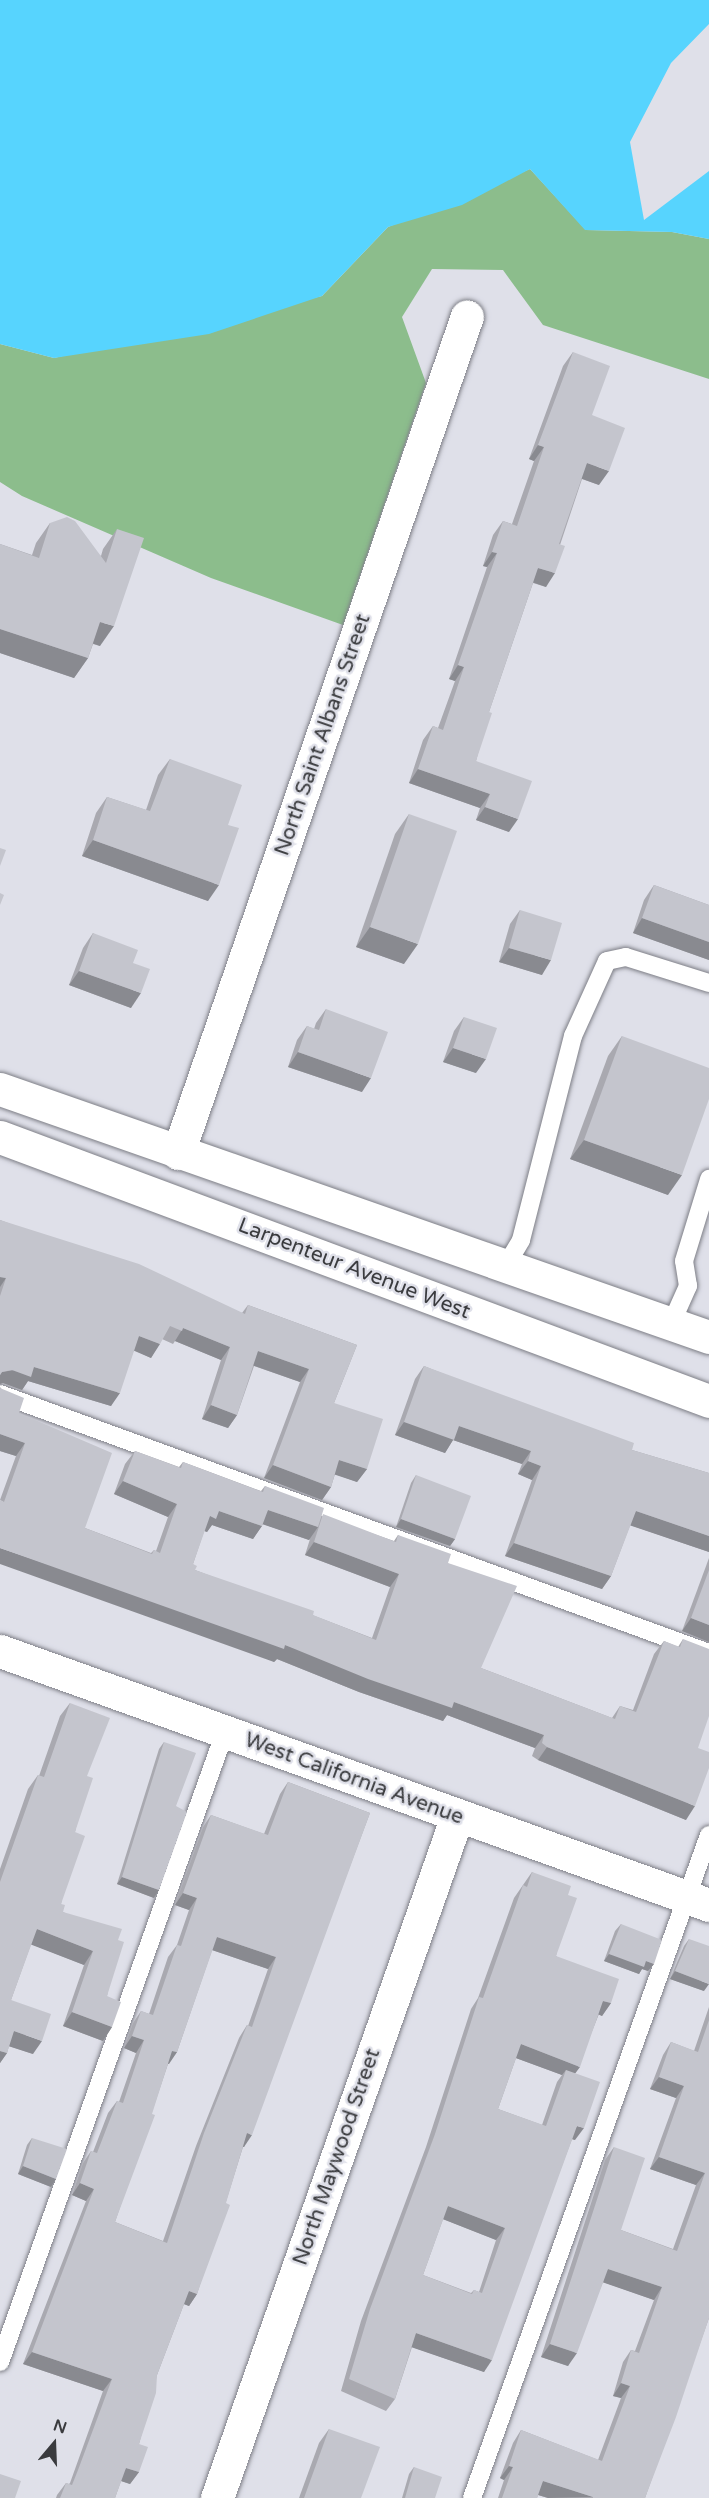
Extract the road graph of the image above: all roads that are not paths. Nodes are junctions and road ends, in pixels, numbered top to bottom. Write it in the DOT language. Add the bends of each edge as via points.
graph roads {
  1 [pos="467,316"];
  2 [pos="709,983"];
  3 [pos="0,1089"];
  4 [pos="0,1137"];
  5 [pos="178,1154"];
  6 [pos="709,1179"];
  7 [pos="505,1267"];
  8 [pos="671,1324"];
  9 [pos="709,1337"];
  10 [pos="0,1394"];
  11 [pos="709,1401"];
  12 [pos="0,1652"];
  13 [pos="709,1653"];
  14 [pos="225,1732"];
  15 [pos="457,1816"];
  16 [pos="709,1835"];
  17 [pos="698,1901"];
  18 [pos="0,2362"];
  19 [pos="217,2498"];
  20 [pos="472,2498"];
  1 -- 5 [label="street, North Saint Albans Street"];
  2 -- 7 [label="lane" via="626,957 607,962 573,1036 521,1240"];
  3 -- 5 [label="street"];
  4 -- 11 [label="street, Larpenteur Avenue West"];
  5 -- 7 [label="street"];
  6 -- 8 [label="lane" via="684,1261 688,1286"];
  7 -- 8 [label="street"];
  8 -- 9 [label="street"];
  10 -- 13 [label="lane"];
  12 -- 14 [label="street, West California Avenue"];
  14 -- 15 [label="street, West California Avenue"];
  14 -- 18 [label="lane"];
  15 -- 17 [label="street, West California Avenue"];
  15 -- 19 [label="street, North Maywood Street"];
  16 -- 17 [label="lane"];
  17 -- 20 [label="lane"];
}
